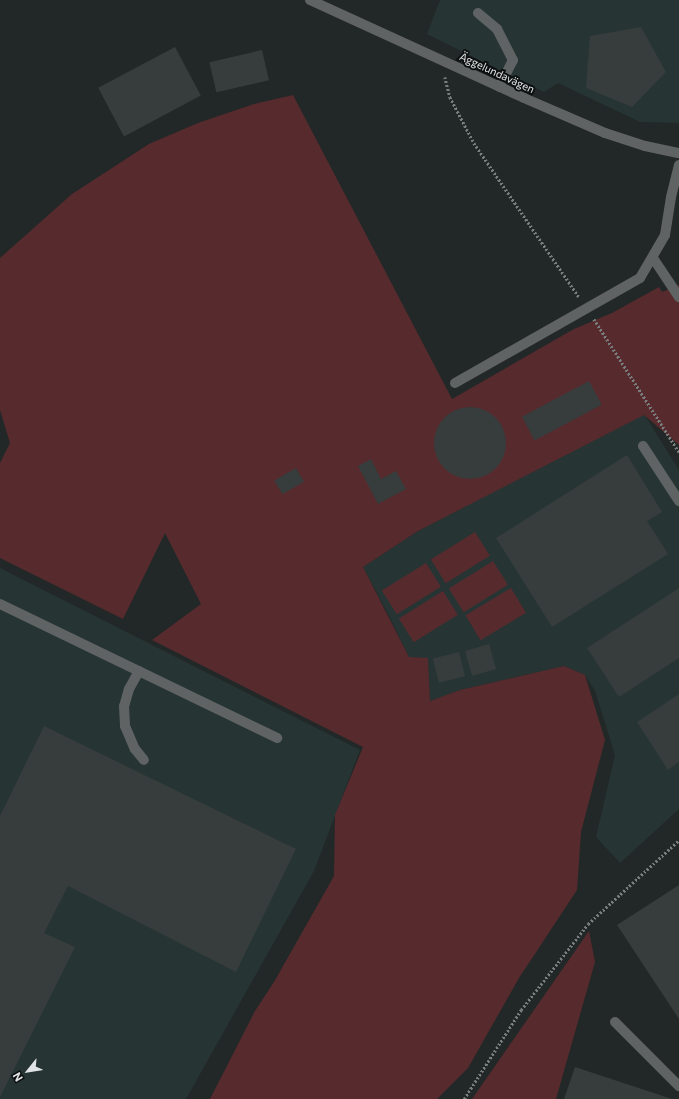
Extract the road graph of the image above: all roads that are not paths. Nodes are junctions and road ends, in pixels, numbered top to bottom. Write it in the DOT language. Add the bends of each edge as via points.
graph roads {
  1 [pos="310,0"];
  2 [pos="478,13"];
  3 [pos="499,87"];
  4 [pos="679,153"];
  5 [pos="679,166"];
  6 [pos="653,258"];
  7 [pos="679,297"];
  8 [pos="455,383"];
  9 [pos="643,446"];
  10 [pos="679,501"];
  11 [pos="0,604"];
  12 [pos="139,671"];
  13 [pos="277,738"];
  14 [pos="144,760"];
  15 [pos="615,1022"];
  16 [pos="679,1086"];
  1 -- 3 [label="street, Äggelundavägen"];
  2 -- 3 [label="street" via="497,28 513,60"];
  3 -- 4 [label="street, Äggelundavägen" via="605,133 645,146"];
  5 -- 6 [label="street" via="665,234"];
  6 -- 7 [label="street"];
  6 -- 8 [label="street" via="640,278"];
  9 -- 10 [label="street"];
  11 -- 12 [label="street"];
  12 -- 13 [label="street"];
  12 -- 14 [label="street" via="129,689 124,706 125,726 135,749"];
  15 -- 16 [label="street"];
}
